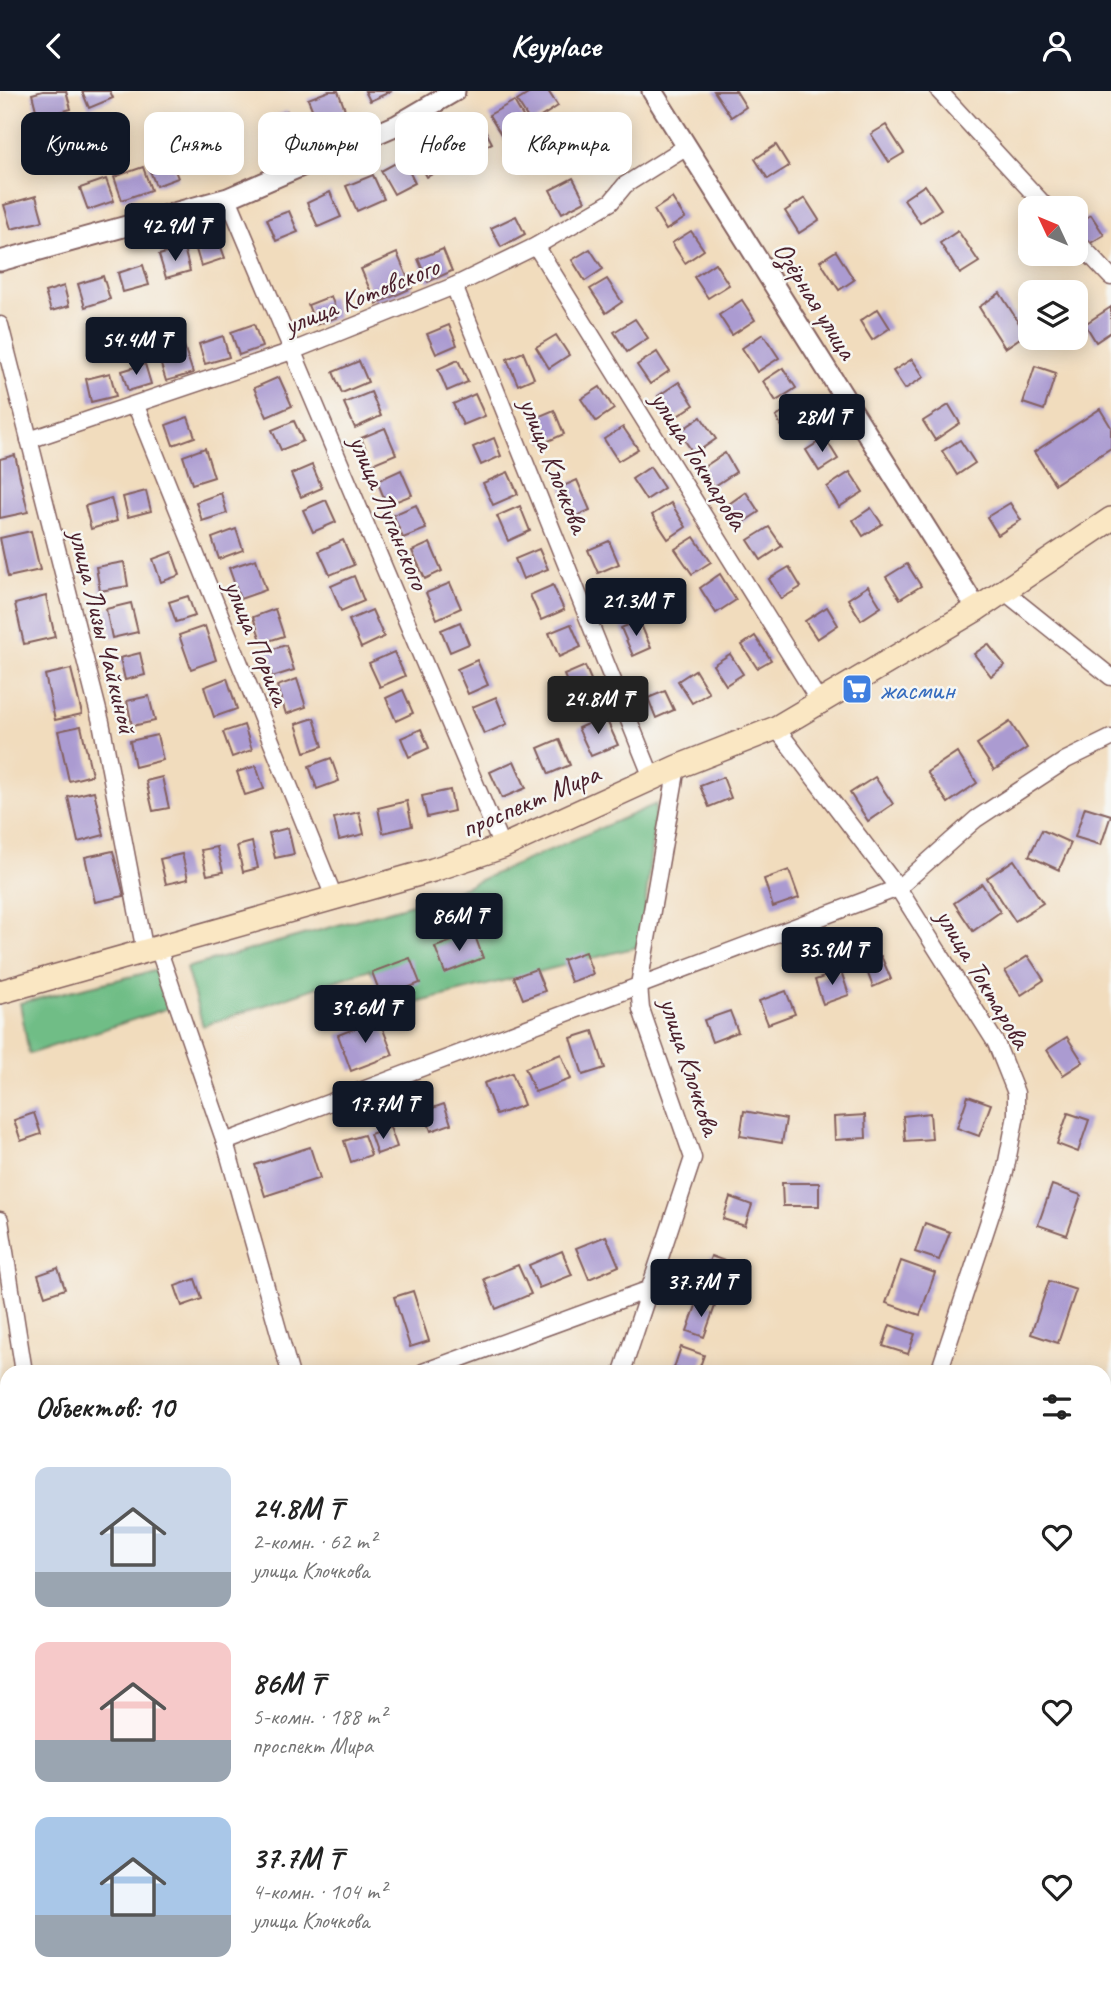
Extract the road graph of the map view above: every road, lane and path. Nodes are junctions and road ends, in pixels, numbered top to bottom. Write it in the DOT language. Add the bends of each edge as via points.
graph roads {
  1 [pos="455,91"];
  2 [pos="652,91"];
  3 [pos="939,91"];
  4 [pos="687,146"];
  5 [pos="1037,196"];
  6 [pos="228,198"];
  7 [pos="536,246"];
  8 [pos="1088,253"];
  9 [pos="0,261"];
  10 [pos="1111,277"];
  11 [pos="454,286"];
  12 [pos="0,325"];
  13 [pos="295,351"];
  14 [pos="136,406"];
  15 [pos="29,440"];
  16 [pos="1111,519"];
  17 [pos="1005,592"];
  18 [pos="977,609"];
  19 [pos="1111,677"];
  20 [pos="818,701"];
  21 [pos="776,728"];
  22 [pos="1111,738"];
  23 [pos="677,767"];
  24 [pos="653,780"];
  25 [pos="502,846"];
  26 [pos="898,888"];
  27 [pos="334,897"];
  28 [pos="151,950"];
  29 [pos="639,985"];
  30 [pos="0,992"];
  31 [pos="225,1142"];
  32 [pos="0,1220"];
  33 [pos="650,1289"];
  34 [pos="23,1365"];
  35 [pos="288,1365"];
  36 [pos="442,1365"];
  37 [pos="624,1365"];
  38 [pos="941,1365"];
  1 -- 6 [label="street" via="397,125"];
  2 -- 4 [label="street, Озёрная улица"];
  3 -- 5 [label="street"];
  4 -- 7 [label="street, улица Котовского" via="625,185 611,202"];
  4 -- 18 [label="street, Озёрная улица"];
  6 -- 9 [label="street"];
  6 -- 13 [label="street, улица Луганского"];
  7 -- 11 [label="street, улица Котовского"];
  7 -- 20 [label="street, улица Токтарова"];
  8 -- 10 [label="street"];
  11 -- 13 [label="street, улица Котовского"];
  11 -- 24 [label="street, улица Клочкова"];
  12 -- 15 [label="street, улица Лизы Чайкиной"];
  13 -- 14 [label="street, улица Котовского"];
  13 -- 25 [label="street, улица Луганского"];
  14 -- 15 [label="street, улица Котовского"];
  14 -- 27 [label="street, улица Порика"];
  15 -- 28 [label="street, улица Лизы Чайкиной" via="101,722"];
  16 -- 17 [label="main road, проспект Мира"];
  17 -- 18 [label="main road, проспект Мира"];
  17 -- 19 [label="street"];
  18 -- 20 [label="main road, проспект Мира"];
  20 -- 21 [label="main road, проспект Мира"];
  21 -- 23 [label="main road, проспект Мира"];
  21 -- 26 [label="street, улица Токтарова"];
  22 -- 26 [label="street" via="1066,760 976,819"];
  23 -- 24 [label="main road, проспект Мира"];
  23 -- 29 [label="street, улица Клочкова"];
  24 -- 25 [label="main road, проспект Мира"];
  25 -- 27 [label="main road, проспект Мира"];
  26 -- 29 [label="street"];
  26 -- 38 [label="street, улица Токтарова" via="996,1044 1016,1093 1005,1172"];
  27 -- 28 [label="main road, проспект Мира"];
  28 -- 30 [label="main road, проспект Мира"];
  28 -- 31 [label="street, улица Лизы Чайкиной"];
  29 -- 31 [label="street"];
  29 -- 33 [label="street, улица Клочкова" via="640,1009 693,1158"];
  31 -- 35 [label="street, улица Лизы Чайкиной"];
  32 -- 34 [label="street"];
  33 -- 36 [label="street"];
  33 -- 37 [label="street, улица Клочкова"];
}
